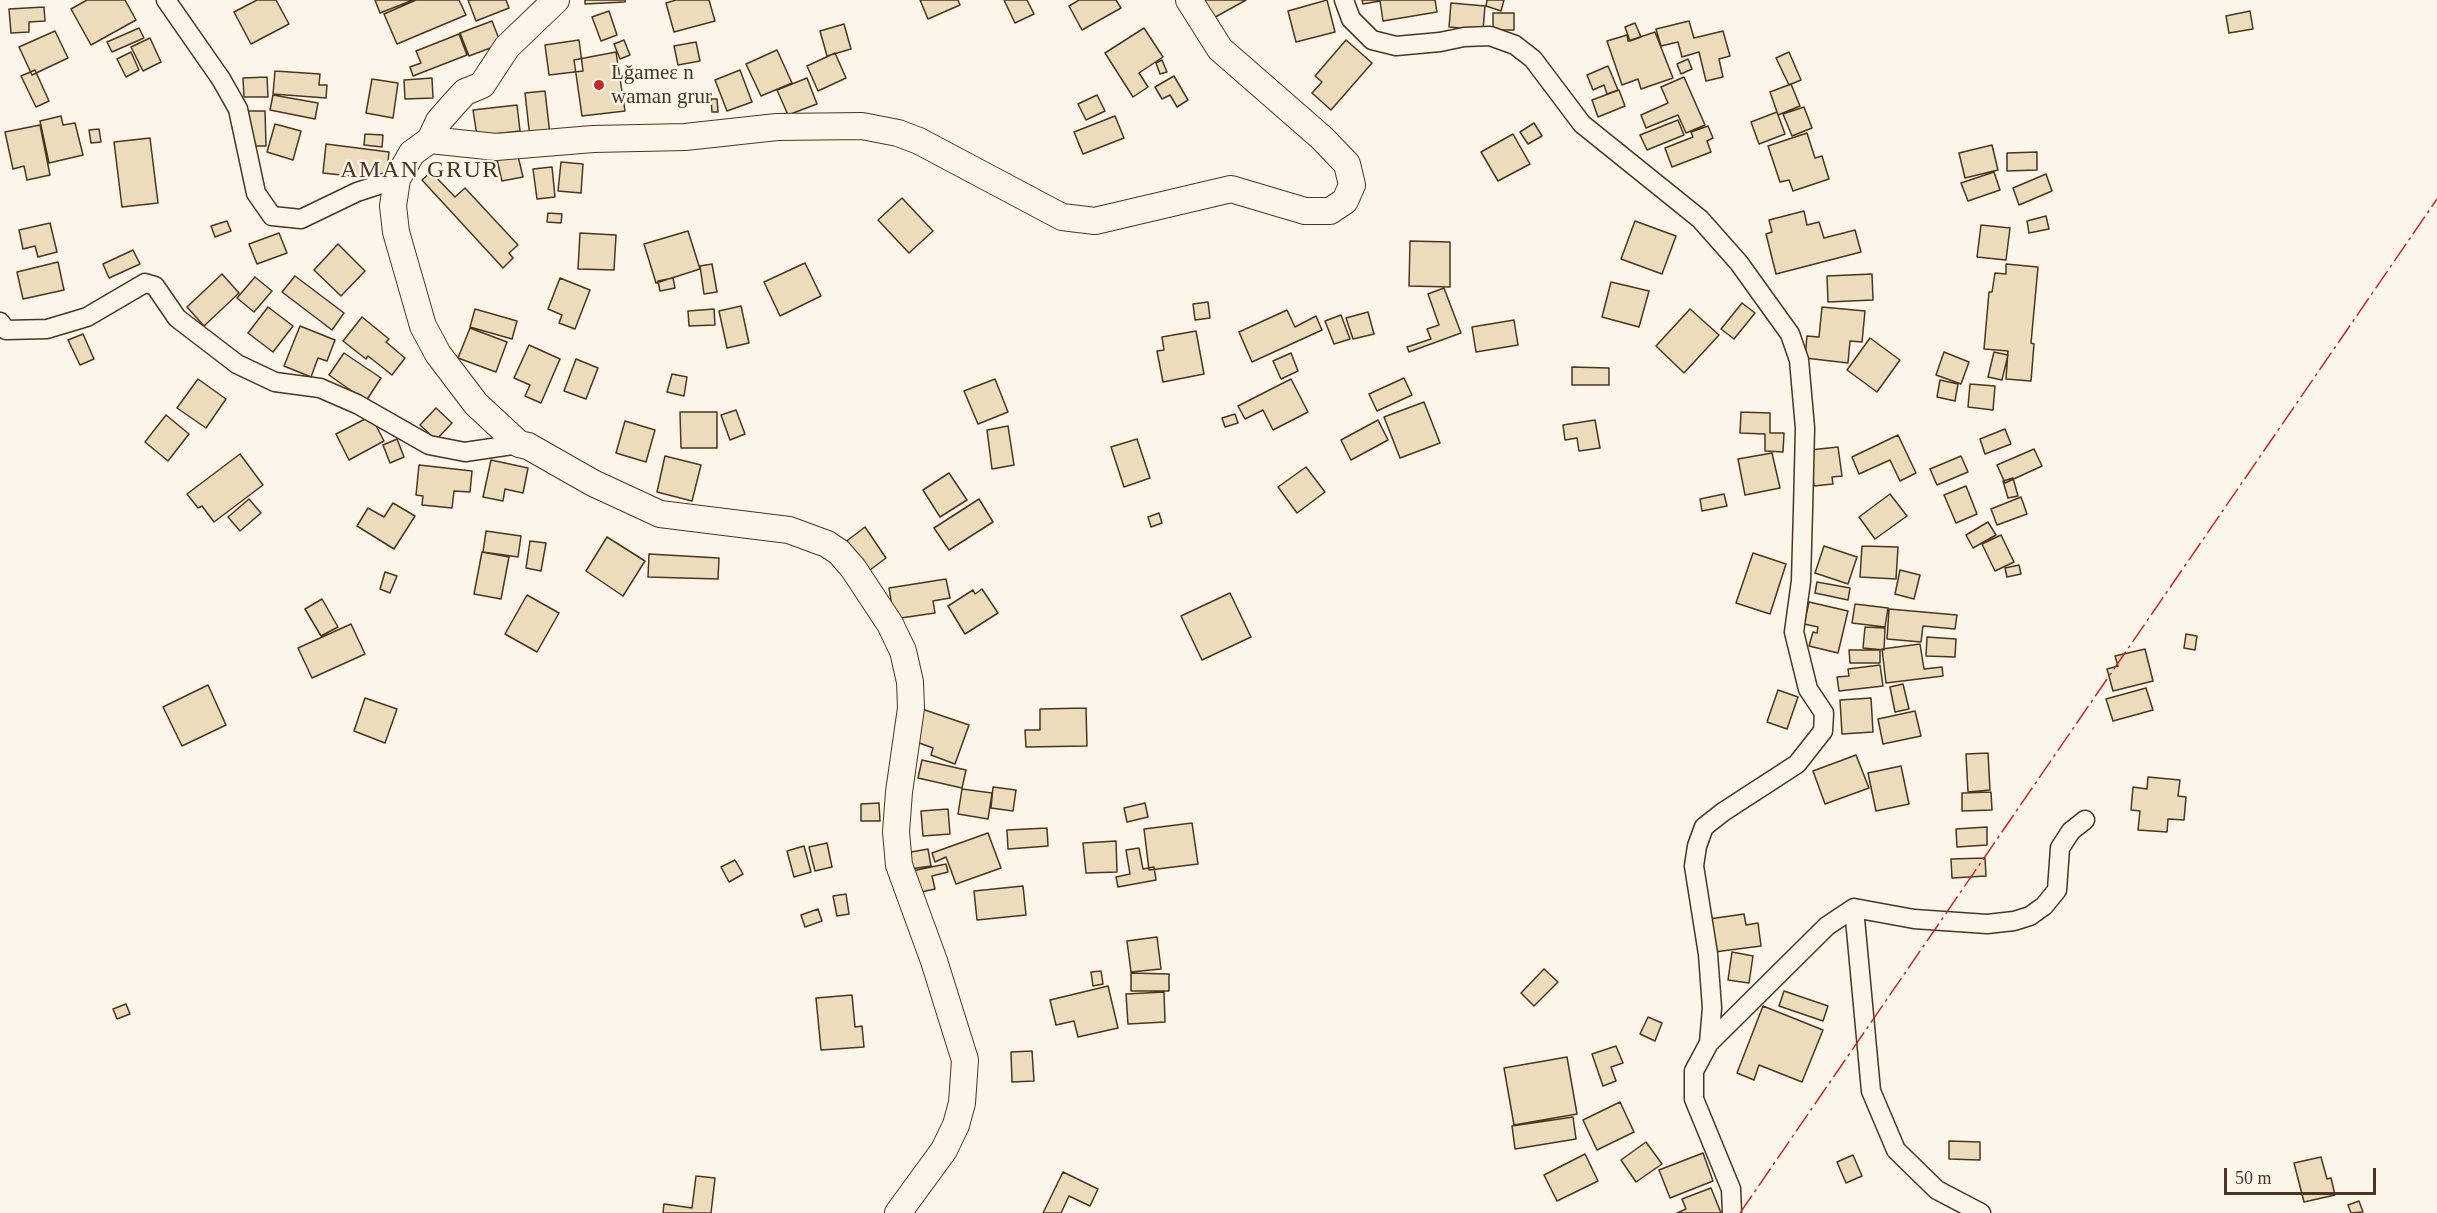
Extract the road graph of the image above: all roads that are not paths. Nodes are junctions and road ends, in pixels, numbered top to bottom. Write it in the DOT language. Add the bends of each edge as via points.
graph roads {
  1 [pos="166,0"];
  2 [pos="556,0"];
  3 [pos="1189,0"];
  4 [pos="1344,0"];
  5 [pos="430,140"];
  6 [pos="397,179"];
  7 [pos="0,322"];
  8 [pos="519,444"];
  9 [pos="2085,820"];
  10 [pos="1854,908"];
  11 [pos="1709,1043"];
  12 [pos="898,1213"];
  13 [pos="1731,1213"];
  14 [pos="1981,1213"];
  1 -- 6 [label="street" via="238,109 256,193 272,216 301,219 357,192"];
  2 -- 5 [label="main road" via="507,46 482,85 465,92 453,105"];
  3 -- 5 [label="main road" via="1220,49 1347,164 1352,185 1345,201 1330,211 1305,211 1231,189 1095,221 1062,217 919,141 862,126 777,127 685,137 496,147"];
  4 -- 11 [label="street" via="1352,19 1372,40 1396,46 1490,36 1515,45 1533,59 1582,124 1700,219 1739,263 1790,334 1799,360 1805,428 1801,581 1794,632 1808,689 1824,713 1823,731 1797,765 1723,812 1704,828 1700,837 1694,866 1708,954 1712,1008"];
  5 -- 6 [label="main road" via="412,153"];
  6 -- 8 [label="main road" via="393,206 396,232 423,326 455,380"];
  7 -- 8 [label="street" via="6,330 47,328 87,317 145,284 155,286 177,318 237,364 276,382 320,388 429,445 465,452"];
  8 -- 12 [label="main road" via="660,514 789,530 826,544 854,568 890,624 903,651 911,708 899,792 899,865 965,1060 956,1125 944,1150"];
  9 -- 10 [label="street" via="2071,831 2060,848 2057,890 2030,916 1987,924 1914,919"];
  10 -- 11 [label="street" via="1827,926"];
  10 -- 14 [label="street" via="1871,1091 1896,1150 1937,1190"];
  11 -- 13 [label="street" via="1694,1071 1694,1099 1731,1189"];
}
